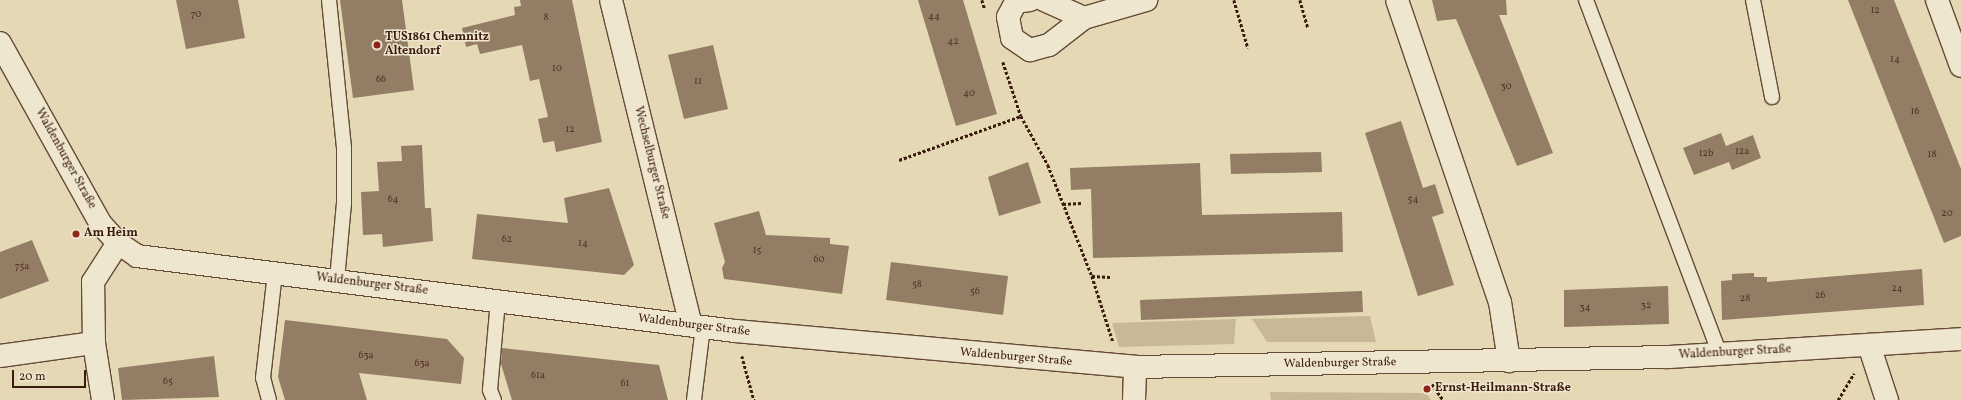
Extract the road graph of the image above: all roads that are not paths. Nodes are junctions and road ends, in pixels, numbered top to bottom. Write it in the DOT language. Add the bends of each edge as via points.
graph roads {
  1 [pos="329,0"];
  2 [pos="611,0"];
  3 [pos="1030,0"];
  4 [pos="1044,0"];
  5 [pos="1146,0"];
  6 [pos="1397,0"];
  7 [pos="1586,0"];
  8 [pos="1753,0"];
  9 [pos="1937,0"];
  10 [pos="1084,18"];
  11 [pos="0,43"];
  12 [pos="1960,59"];
  13 [pos="1772,97"];
  14 [pos="118,243"];
  15 [pos="275,273"];
  16 [pos="337,280"];
  17 [pos="498,301"];
  18 [pos="697,326"];
  19 [pos="1961,339"];
  20 [pos="94,343"];
  21 [pos="1869,345"];
  22 [pos="1720,354"];
  23 [pos="0,356"];
  24 [pos="1509,361"];
  25 [pos="1127,367"];
  26 [pos="103,400"];
  27 [pos="270,400"];
  28 [pos="494,400"];
  29 [pos="694,400"];
  30 [pos="1134,400"];
  31 [pos="1887,400"];
  1 -- 16 [label="lane" via="344,148 344,203"];
  2 -- 18 [label="street, Wechselburger Straße"];
  3 -- 10 [label="street" via="1016,2 1008,17 1012,38 1030,50 1049,45"];
  4 -- 10 [label="street"];
  5 -- 10 [label="street"];
  6 -- 24 [label="street" via="1500,302"];
  7 -- 22 [label="lane"];
  8 -- 13 [label="lane"];
  9 -- 12 [label="street"];
  11 -- 14 [label="street, Waldenburger Straße" via="100,223"];
  14 -- 15 [label="street, Waldenburger Straße" via="137,256"];
  14 -- 20 [label="street" via="92,282"];
  15 -- 16 [label="street, Waldenburger Straße"];
  15 -- 27 [label="lane" via="263,378"];
  16 -- 17 [label="street, Waldenburger Straße"];
  17 -- 18 [label="street, Waldenburger Straße"];
  17 -- 28 [label="lane" via="490,390"];
  18 -- 25 [label="street, Waldenburger Straße"];
  18 -- 29 [label="lane"];
  19 -- 21 [label="street, Waldenburger Straße"];
  20 -- 23 [label="street"];
  20 -- 26 [label="street"];
  21 -- 22 [label="street, Waldenburger Straße"];
  21 -- 31 [label="street"];
  22 -- 24 [label="street, Waldenburger Straße"];
  24 -- 25 [label="street, Waldenburger Straße"];
  25 -- 30 [label="street"];
}
